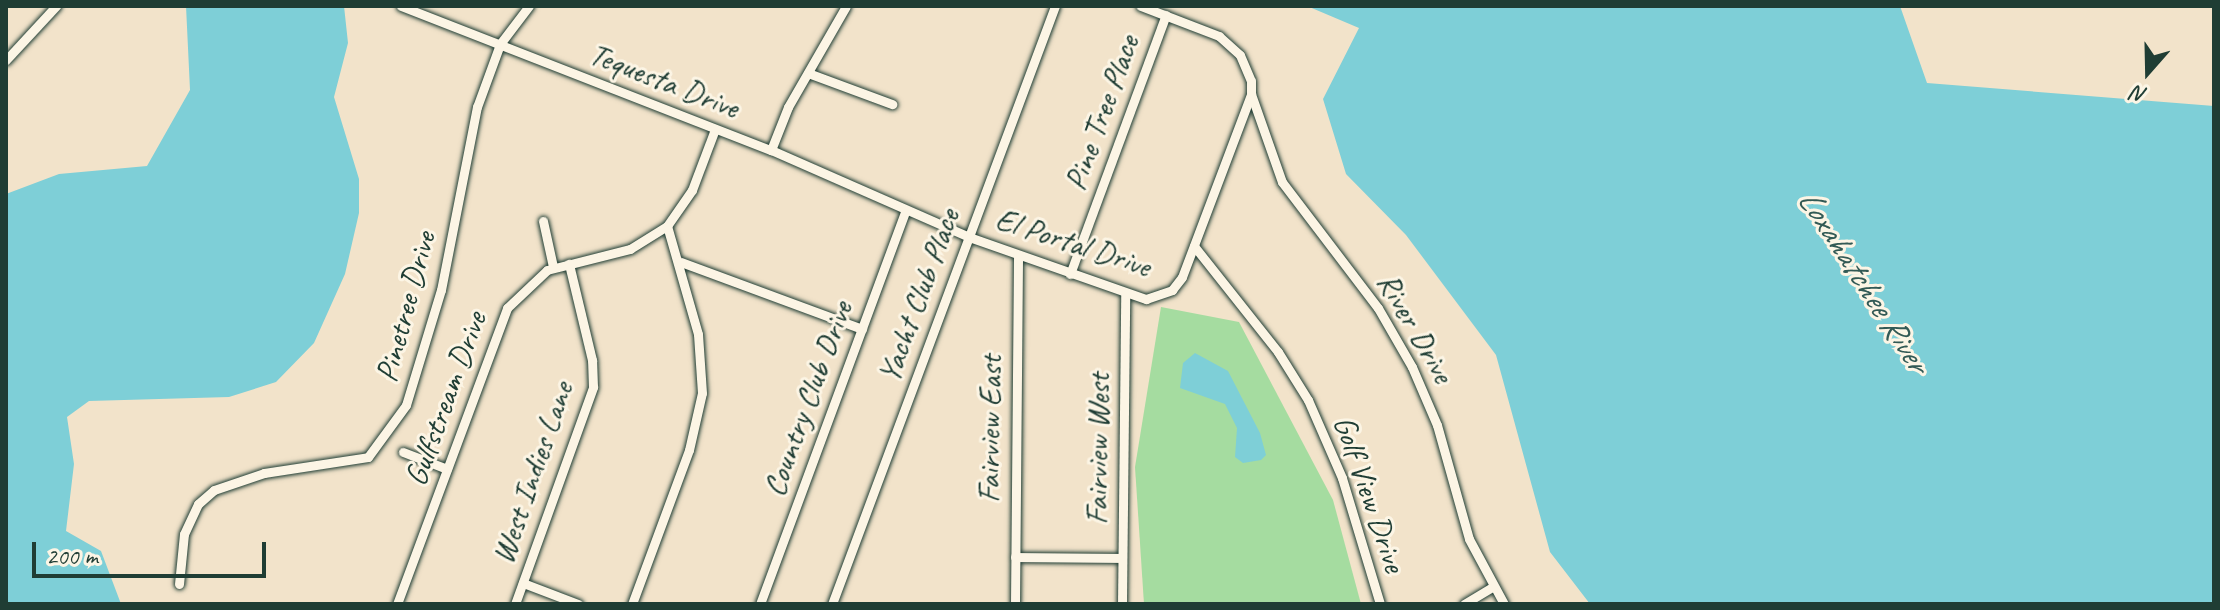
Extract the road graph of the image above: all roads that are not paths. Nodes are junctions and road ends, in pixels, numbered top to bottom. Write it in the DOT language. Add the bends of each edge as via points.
graph roads {
  1 [pos="56,6"];
  2 [pos="401,6"];
  3 [pos="529,6"];
  4 [pos="846,6"];
  5 [pos="1055,6"];
  6 [pos="1141,6"];
  7 [pos="1166,15"];
  8 [pos="500,44"];
  9 [pos="6,60"];
  10 [pos="808,73"];
  11 [pos="1251,94"];
  12 [pos="892,104"];
  13 [pos="715,129"];
  14 [pos="771,150"];
  15 [pos="905,211"];
  16 [pos="543,221"];
  17 [pos="667,226"];
  18 [pos="969,237"];
  19 [pos="1194,246"];
  20 [pos="1018,255"];
  21 [pos="681,262"];
  22 [pos="569,264"];
  23 [pos="553,267"];
  24 [pos="1070,274"];
  25 [pos="1125,295"];
  26 [pos="862,329"];
  27 [pos="403,452"];
  28 [pos="447,469"];
  29 [pos="1015,557"];
  30 [pos="1122,558"];
  31 [pos="523,583"];
  32 [pos="179,584"];
  33 [pos="1492,587"];
  34 [pos="397,604"];
  35 [pos="515,604"];
  36 [pos="578,604"];
  37 [pos="632,604"];
  38 [pos="760,604"];
  39 [pos="832,604"];
  40 [pos="1015,604"];
  41 [pos="1122,604"];
  42 [pos="1380,604"];
  43 [pos="1464,604"];
  44 [pos="1504,604"];
  1 -- 9 [label="street"];
  2 -- 8 [label="street, Tequesta Drive"];
  3 -- 8 [label="street, Pinetree Drive"];
  4 -- 10 [label="street"];
  5 -- 18 [label="street, Yacht Club Place"];
  6 -- 7 [label="street"];
  7 -- 11 [label="street" via="1219,36 1243,60"];
  7 -- 24 [label="street, Pine Tree Place"];
  8 -- 13 [label="street, Tequesta Drive"];
  8 -- 32 [label="street, Pinetree Drive" via="477,107 441,290 406,405 368,457 264,473 214,490 188,524"];
  10 -- 12 [label="street"];
  10 -- 14 [label="street"];
  11 -- 19 [label="street, El Portal Drive"];
  11 -- 33 [label="street, River Drive" via="1282,182 1378,308 1412,367 1437,425 1469,539"];
  13 -- 14 [label="street, Tequesta Drive"];
  13 -- 17 [label="street, Gulfstream Drive" via="692,190"];
  14 -- 15 [label="street, Tequesta Drive"];
  15 -- 18 [label="street, El Portal Drive"];
  15 -- 26 [label="street, Country Club Drive"];
  16 -- 23 [label="street"];
  17 -- 21 [label="street"];
  17 -- 22 [label="street, Gulfstream Drive" via="630,249"];
  18 -- 20 [label="street, El Portal Drive"];
  18 -- 39 [label="street, Yacht Club Place"];
  19 -- 25 [label="street, El Portal Drive" via="1172,290 1146,299"];
  19 -- 42 [label="street, Golf View Drive" via="1278,352 1308,400 1337,465"];
  20 -- 24 [label="street, El Portal Drive"];
  20 -- 29 [label="street, Fairview East"];
  21 -- 26 [label="street"];
  21 -- 37 [label="street" via="701,356 700,407"];
  22 -- 23 [label="street, Gulfstream Drive"];
  22 -- 31 [label="street, West Indies Lane" via="592,360 593,387"];
  23 -- 28 [label="street, Gulfstream Drive" via="525,286 501,320"];
  24 -- 25 [label="street, El Portal Drive"];
  25 -- 30 [label="street, Fairview West"];
  26 -- 38 [label="street, Country Club Drive"];
  27 -- 28 [label="street"];
  28 -- 34 [label="street, Gulfstream Drive"];
  29 -- 30 [label="street"];
  29 -- 40 [label="street, Fairview East"];
  30 -- 41 [label="street, Fairview West"];
  31 -- 35 [label="street, West Indies Lane"];
  31 -- 36 [label="street"];
  33 -- 43 [label="street"];
  33 -- 44 [label="street, River Drive"];
}
